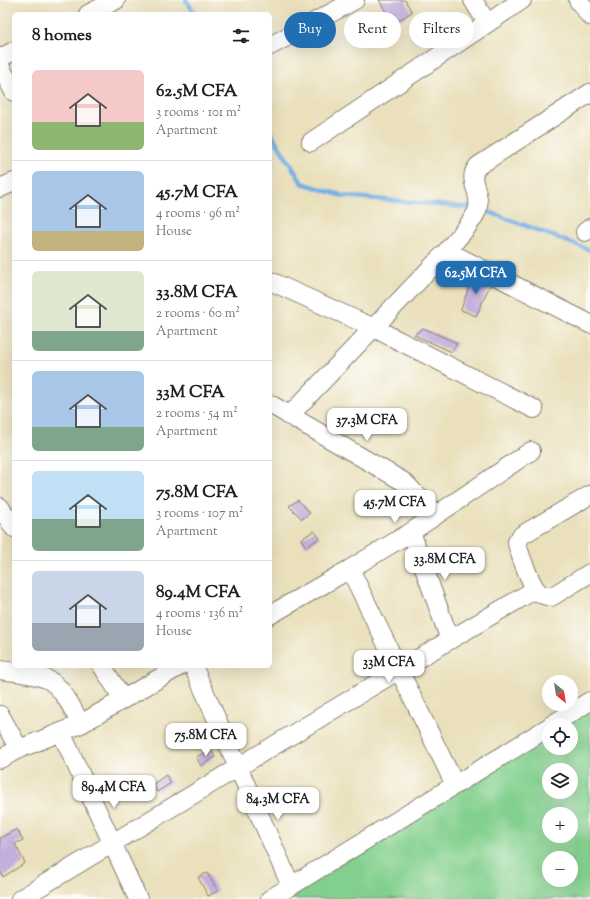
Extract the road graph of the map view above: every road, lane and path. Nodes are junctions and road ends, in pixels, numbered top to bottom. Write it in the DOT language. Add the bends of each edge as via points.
graph roads {
  1 [pos="116,0"];
  2 [pos="355,0"];
  3 [pos="473,0"];
  4 [pos="522,0"];
  5 [pos="578,0"];
  6 [pos="92,12"];
  7 [pos="590,16"];
  8 [pos="487,23"];
  9 [pos="272,45"];
  10 [pos="12,52"];
  11 [pos="0,58"];
  12 [pos="0,66"];
  13 [pos="12,88"];
  14 [pos="590,93"];
  15 [pos="311,142"];
  16 [pos="12,183"];
  17 [pos="0,188"];
  18 [pos="447,251"];
  19 [pos="272,282"];
  20 [pos="590,324"];
  21 [pos="374,328"];
  22 [pos="272,405"];
  23 [pos="534,409"];
  24 [pos="289,416"];
  25 [pos="531,451"];
  26 [pos="590,495"];
  27 [pos="0,507"];
  28 [pos="436,515"];
  29 [pos="12,525"];
  30 [pos="411,532"];
  31 [pos="350,569"];
  32 [pos="590,573"];
  33 [pos="536,589"];
  34 [pos="272,614"];
  35 [pos="450,640"];
  36 [pos="103,668"];
  37 [pos="177,668"];
  38 [pos="194,668"];
  39 [pos="0,670"];
  40 [pos="399,670"];
  41 [pos="124,699"];
  42 [pos="590,701"];
  43 [pos="0,715"];
  44 [pos="561,719"];
  45 [pos="80,724"];
  46 [pos="542,731"];
  47 [pos="61,732"];
  48 [pos="19,750"];
  49 [pos="0,759"];
  50 [pos="238,767"];
  51 [pos="455,785"];
  52 [pos="113,843"];
  53 [pos="291,886"];
  54 [pos="20,899"];
  55 [pos="138,899"];
  56 [pos="270,899"];
  1 -- 6 [label="street"];
  2 -- 9 [label="street"];
  3 -- 8 [label="street"];
  4 -- 8 [label="street"];
  5 -- 7 [label="street"];
  8 -- 15 [label="street"];
  10 -- 11 [label="street"];
  12 -- 13 [label="street"];
  14 -- 18 [label="street" via="473,171 478,208"];
  16 -- 17 [label="street"];
  18 -- 20 [label="street"];
  18 -- 21 [label="street"];
  19 -- 21 [label="street"];
  21 -- 23 [label="street"];
  21 -- 24 [label="street"];
  22 -- 24 [label="street"];
  24 -- 28 [label="street" via="404,482"];
  25 -- 28 [label="street"];
  26 -- 33 [label="street" via="522,535 517,542 518,550"];
  27 -- 29 [label="street"];
  28 -- 30 [label="street"];
  30 -- 31 [label="street"];
  30 -- 35 [label="street"];
  31 -- 34 [label="street"];
  31 -- 40 [label="street"];
  32 -- 33 [label="street" via="551,597 542,595"];
  33 -- 35 [label="street"];
  35 -- 40 [label="street"];
  36 -- 41 [label="street"];
  37 -- 41 [label="street"];
  38 -- 50 [label="street"];
  39 -- 45 [label="street" via="34,675 52,682 70,702"];
  40 -- 50 [label="street"];
  40 -- 51 [label="street"];
  41 -- 45 [label="street"];
  42 -- 44 [label="street"];
  43 -- 48 [label="street"];
  45 -- 47 [label="street"];
  46 -- 51 [label="street"];
  47 -- 48 [label="street"];
  47 -- 52 [label="street"];
  48 -- 49 [label="street"];
  50 -- 52 [label="street"];
  50 -- 53 [label="street"];
  51 -- 53 [label="street"];
  52 -- 54 [label="street"];
  52 -- 55 [label="street"];
  53 -- 56 [label="street"];
}
